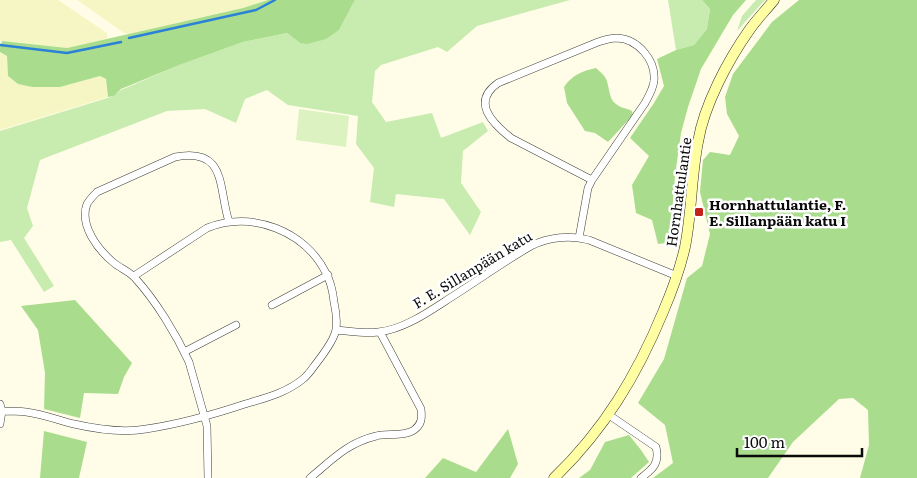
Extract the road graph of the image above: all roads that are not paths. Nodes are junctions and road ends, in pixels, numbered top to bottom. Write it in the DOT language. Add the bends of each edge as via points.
graph roads {
  1 [pos="774,0"];
  2 [pos="778,0"];
  3 [pos="766,11"];
  4 [pos="592,180"];
  5 [pos="229,222"];
  6 [pos="579,238"];
  7 [pos="134,276"];
  8 [pos="328,276"];
  9 [pos="677,276"];
  10 [pos="272,305"];
  11 [pos="236,325"];
  12 [pos="336,330"];
  13 [pos="380,332"];
  14 [pos="184,352"];
  15 [pos="1,409"];
  16 [pos="609,415"];
  17 [pos="205,416"];
  18 [pos="0,424"];
  19 [pos="208,478"];
  20 [pos="310,478"];
  21 [pos="554,478"];
  22 [pos="641,478"];
  1 -- 3 [label="street, Hornhattulantie"];
  2 -- 3 [label="street, Hornhattulantie"];
  3 -- 9 [label="street, Hornhattulantie" via="751,28 722,74 703,120 685,248"];
  4 -- 4 [label="street" via="652,90 653,72 647,55 626,39 609,38 498,83 487,93 485,100 489,116 506,135"];
  4 -- 6 [label="street"];
  5 -- 7 [label="street" via="207,228"];
  5 -- 7 [label="street" via="219,174 215,166 198,156 175,157 97,192 86,206 86,224 107,257"];
  5 -- 8 [label="street" via="262,224 283,230 313,253"];
  6 -- 9 [label="street, F. E. Sillanpään katu"];
  6 -- 13 [label="street, F. E. Sillanpään katu" via="548,240 531,246 434,308 411,321"];
  7 -- 14 [label="street"];
  8 -- 10 [label="street"];
  8 -- 12 [label="street"];
  9 -- 16 [label="street, Hornhattulantie" via="651,340"];
  11 -- 14 [label="street"];
  12 -- 13 [label="street, F. E. Sillanpään katu"];
  12 -- 17 [label="street" via="325,353 304,378 280,393"];
  13 -- 20 [label="street" via="421,409 422,420 413,431 376,436 347,447"];
  14 -- 17 [label="street"];
  15 -- 17 [label="street" via="128,431 157,428"];
  15 -- 18 [label="street"];
  16 -- 21 [label="street, Hornhattulantie"];
  16 -- 22 [label="street" via="656,447 658,454 654,466"];
  17 -- 19 [label="street"];
}
